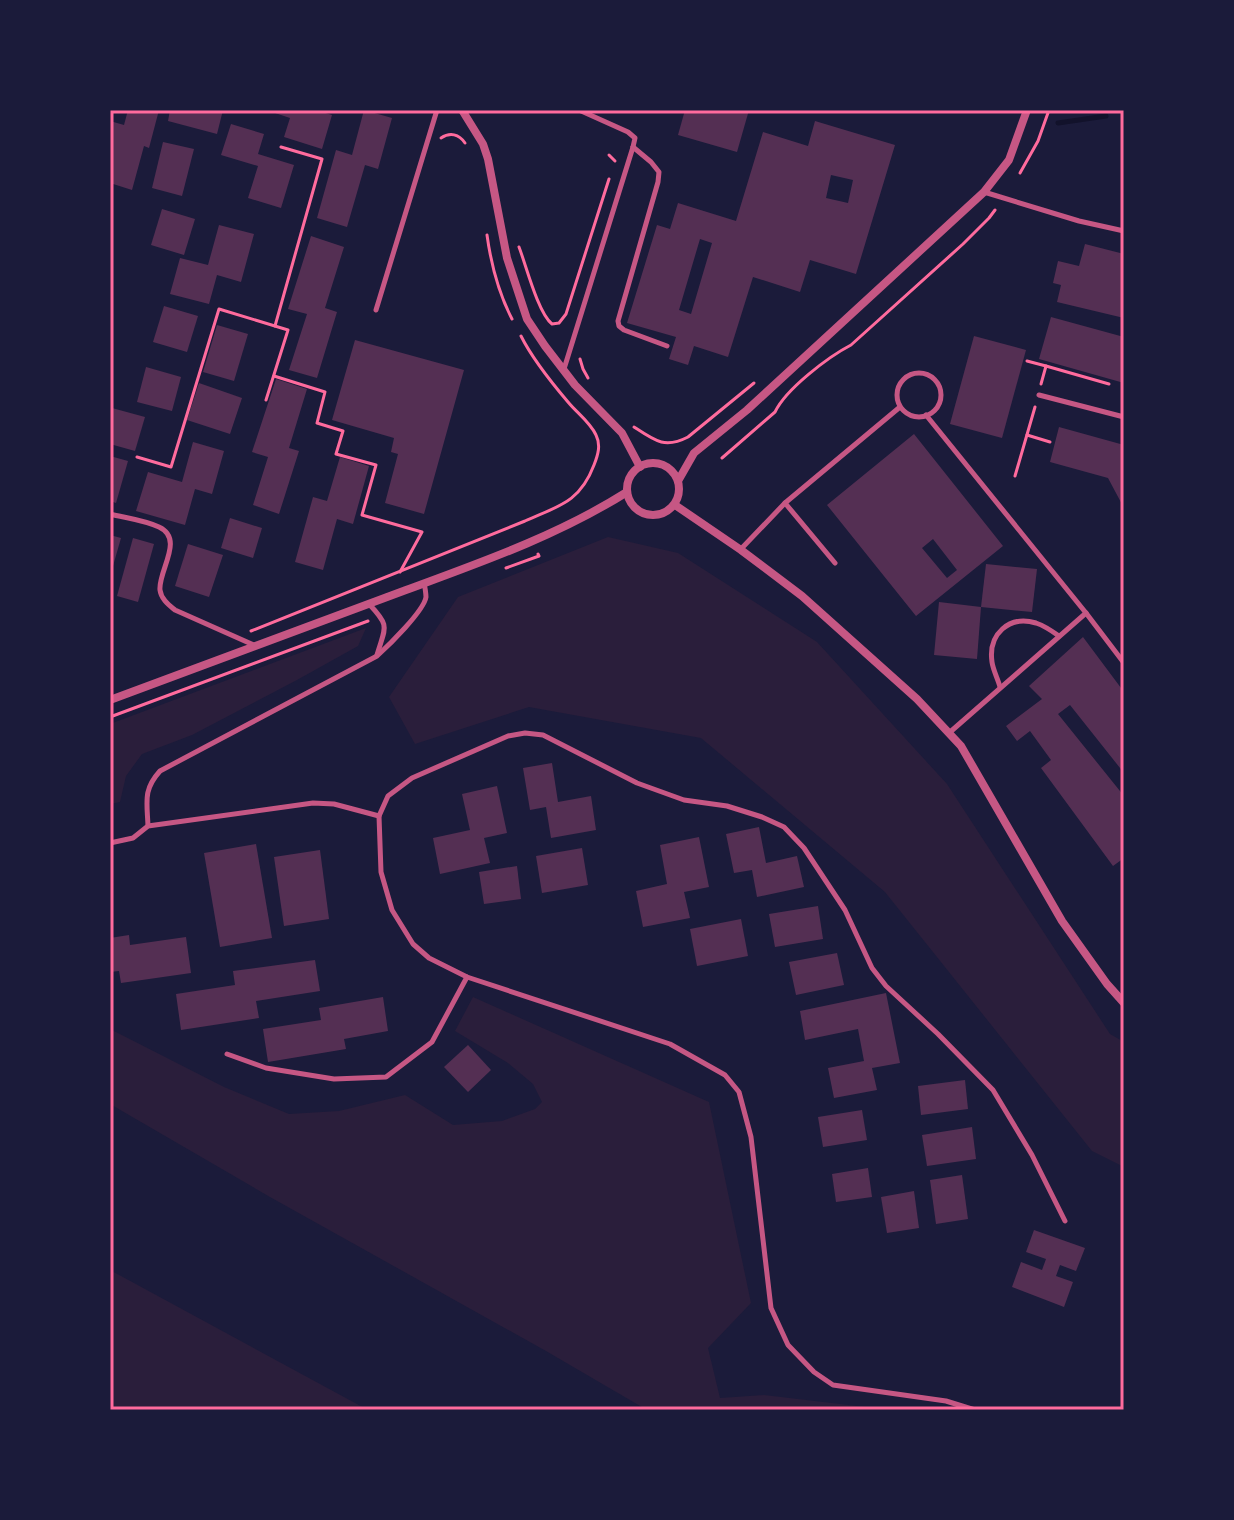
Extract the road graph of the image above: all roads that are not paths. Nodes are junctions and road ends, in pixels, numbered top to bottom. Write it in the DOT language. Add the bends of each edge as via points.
graph roads {
  1 [pos="437,110"];
  2 [pos="462,110"];
  3 [pos="579,110"];
  4 [pos="1027,110"];
  5 [pos="633,147"];
  6 [pos="984,192"];
  7 [pos="1124,231"];
  8 [pos="376,310"];
  9 [pos="667,346"];
  10 [pos="564,369"];
  11 [pos="1039,395"];
  12 [pos="900,407"];
  13 [pos="926,415"];
  14 [pos="1124,417"];
  15 [pos="640,467"];
  16 [pos="678,481"];
  17 [pos="627,492"];
  18 [pos="785,503"];
  19 [pos="675,505"];
  20 [pos="110,514"];
  21 [pos="741,550"];
  22 [pos="835,563"];
  23 [pos="424,583"];
  24 [pos="369,604"];
  25 [pos="1086,613"];
  26 [pos="1059,636"];
  27 [pos="256,646"];
  28 [pos="377,656"];
  29 [pos="1124,663"];
  30 [pos="1000,687"];
  31 [pos="110,700"];
  32 [pos="949,733"];
  33 [pos="379,816"];
  34 [pos="148,826"];
  35 [pos="110,843"];
  36 [pos="467,977"];
  37 [pos="1124,1003"];
  38 [pos="227,1054"];
  39 [pos="1065,1221"];
  40 [pos="975,1410"];
  1 -- 8 [label="lane"];
  2 -- 10 [label="street" via="488,159 507,258 527,319"];
  3 -- 5 [label="lane" via="628,132 635,138"];
  4 -- 6 [label="street" via="1009,160"];
  5 -- 9 [label="lane" via="659,172 618,321 624,330"];
  5 -- 10 [label="lane"];
  6 -- 7 [label="lane"];
  6 -- 16 [label="street" via="694,453"];
  10 -- 15 [label="street" via="622,433"];
  11 -- 14 [label="lane"];
  12 -- 13 [label="lane" via="912,415"];
  12 -- 13 [label="lane" via="897,393 902,380 915,373 929,375 939,386 940,400"];
  12 -- 18 [label="lane"];
  13 -- 25 [label="lane"];
  15 -- 16 [label="street" via="662,465"];
  15 -- 17 [label="street"];
  16 -- 19 [label="street"];
  17 -- 19 [label="street" via="635,508 651,516"];
  17 -- 23 [label="street" via="525,545"];
  18 -- 21 [label="lane"];
  18 -- 22 [label="lane"];
  19 -- 21 [label="street"];
  20 -- 27 [label="lane" via="167,532 171,542 160,591 166,602"];
  21 -- 32 [label="street" via="802,596"];
  23 -- 24 [label="street"];
  23 -- 28 [label="lane" via="422,605"];
  24 -- 27 [label="street"];
  24 -- 28 [label="lane" via="384,621"];
  25 -- 26 [label="lane"];
  25 -- 29 [label="lane"];
  26 -- 30 [label="lane"];
  26 -- 30 [label="lane" via="1026,621 1001,630 992,662"];
  27 -- 31 [label="street"];
  28 -- 34 [label="lane" via="160,771 146,795"];
  30 -- 32 [label="lane"];
  32 -- 37 [label="street" via="1062,921"];
  33 -- 34 [label="lane" via="313,803"];
  33 -- 36 [label="lane" via="381,872 392,910 413,944"];
  33 -- 39 [label="lane" via="388,796 412,778 525,733 543,735 661,792 727,806 784,827 845,910 886,986 993,1090"];
  34 -- 35 [label="lane" via="133,838"];
  36 -- 38 [label="lane" via="432,1042 386,1077 334,1079 266,1068"];
  36 -- 40 [label="lane" via="670,1044 725,1075 739,1092 751,1137 771,1308 788,1345 833,1385"];
}
